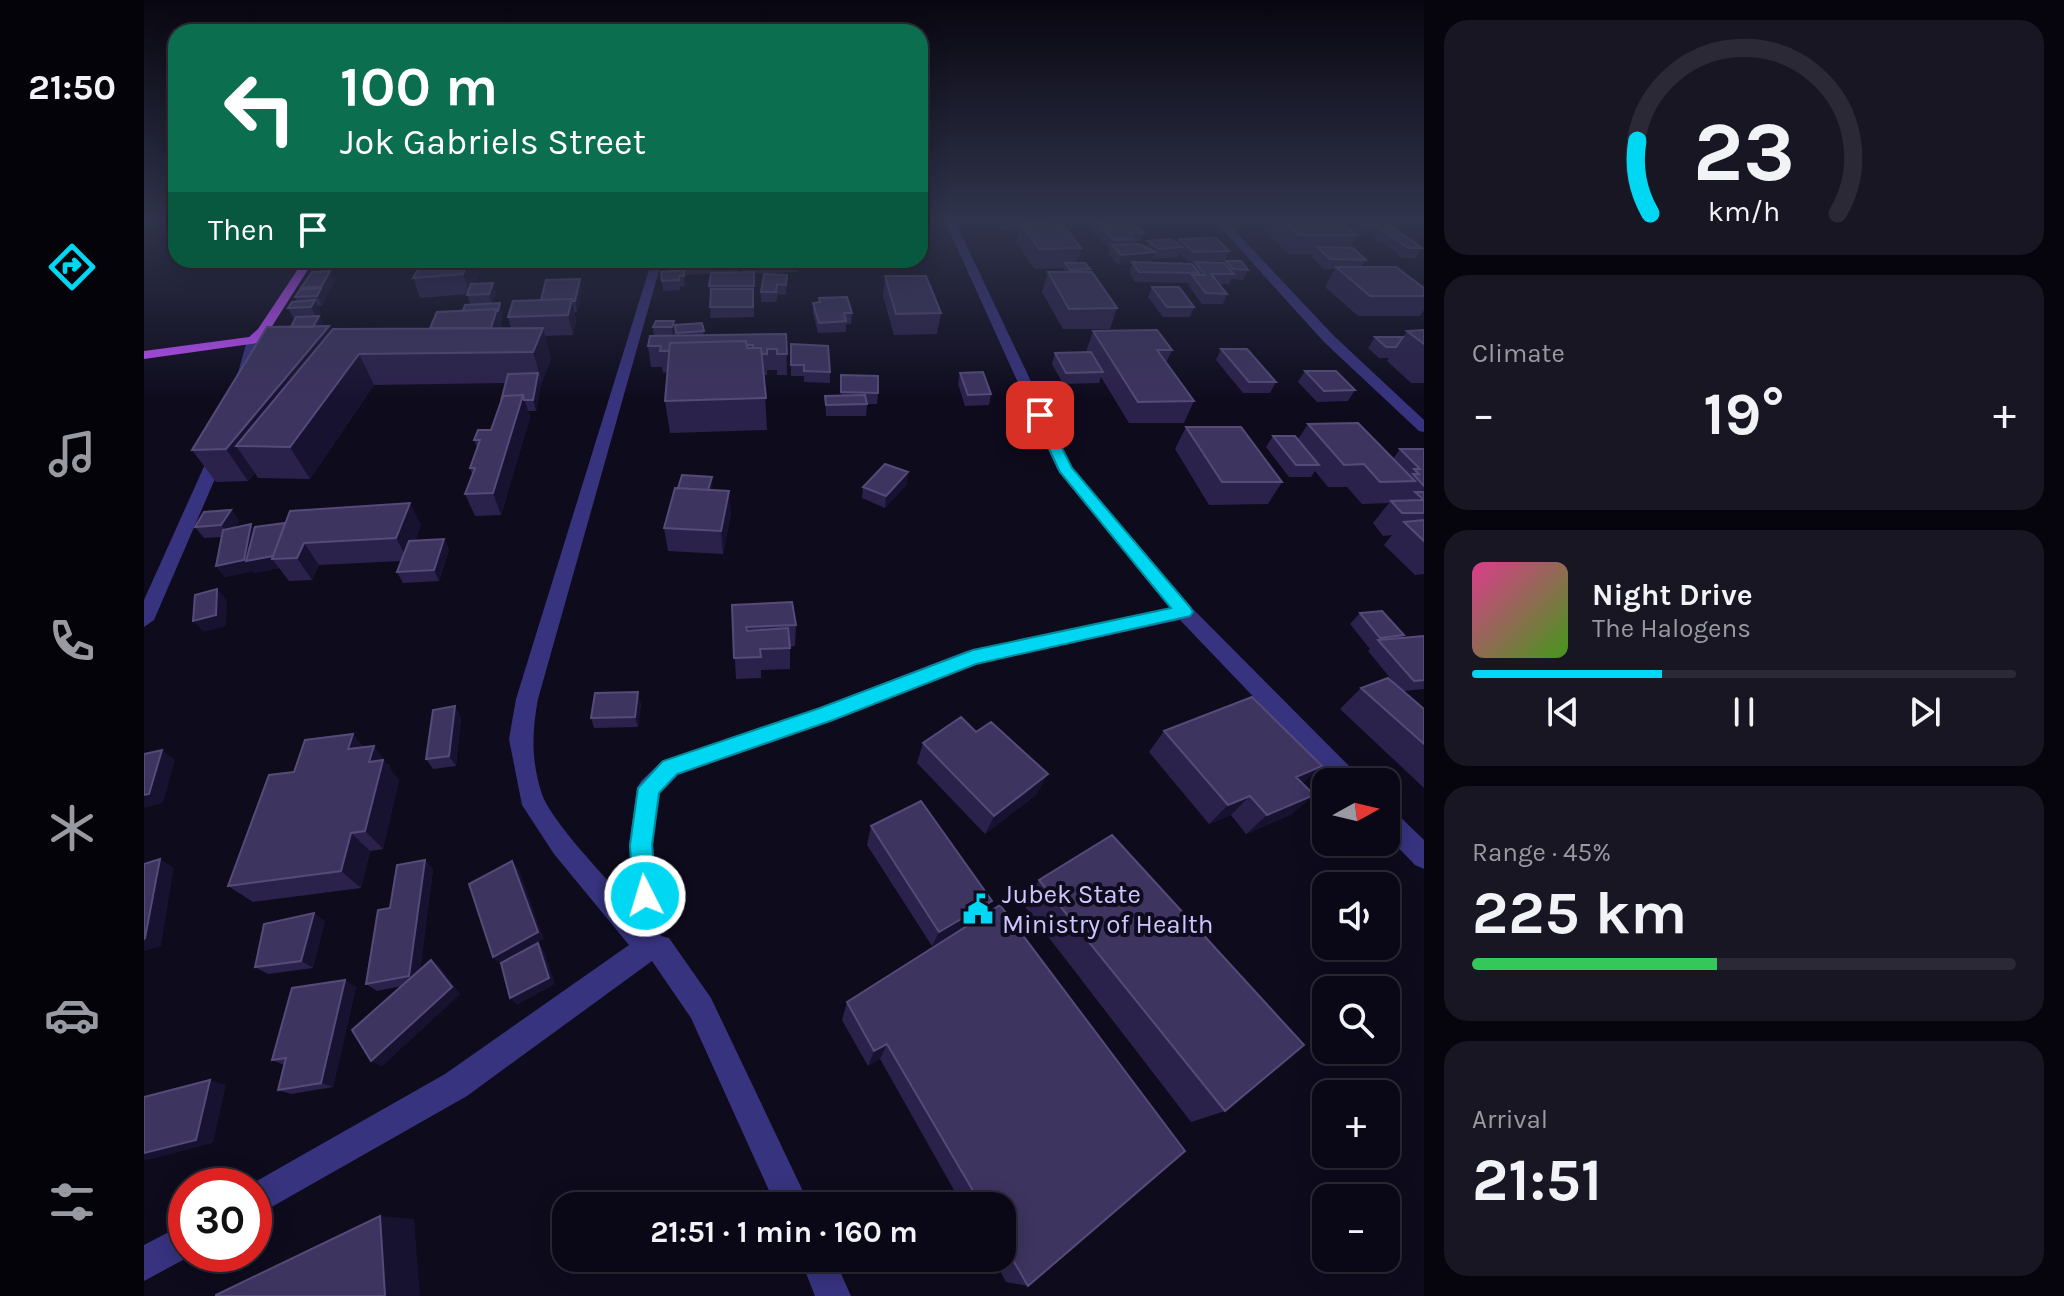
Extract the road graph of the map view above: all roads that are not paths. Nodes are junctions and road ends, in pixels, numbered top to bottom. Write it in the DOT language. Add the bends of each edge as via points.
graph roads {
  1 [pos="296,279"];
  2 [pos="651,279"];
  3 [pos="977,279"];
  4 [pos="1274,279"];
  5 [pos="253,340"];
  6 [pos="144,355"];
  7 [pos="235,404"];
  8 [pos="1424,428"];
  9 [pos="225,433"];
  10 [pos="1184,612"];
  11 [pos="144,620"];
  12 [pos="1336,768"];
  13 [pos="1400,833"];
  14 [pos="1424,857"];
  15 [pos="649,947"];
  16 [pos="272,1191"];
  17 [pos="786,1192"];
  18 [pos="168,1250"];
  19 [pos="144,1264"];
  20 [pos="823,1272"];
  21 [pos="833,1296"];
  1 -- 5 [label="main road"];
  2 -- 15 [label="street" via="527,699 520,739 530,798 563,846"];
  3 -- 10 [label="street" via="1065,469"];
  4 -- 8 [label="street"];
  5 -- 6 [label="main road"];
  5 -- 7 [label="street"];
  9 -- 11 [label="street"];
  10 -- 12 [label="street"];
  10 -- 15 [label="street" via="973,657 670,768 649,788 641,845"];
  13 -- 14 [label="street"];
  15 -- 16 [label="street" via="456,1085"];
  15 -- 17 [label="street" via="659,948 701,1008"];
  18 -- 19 [label="street"];
  20 -- 21 [label="street"];
}
